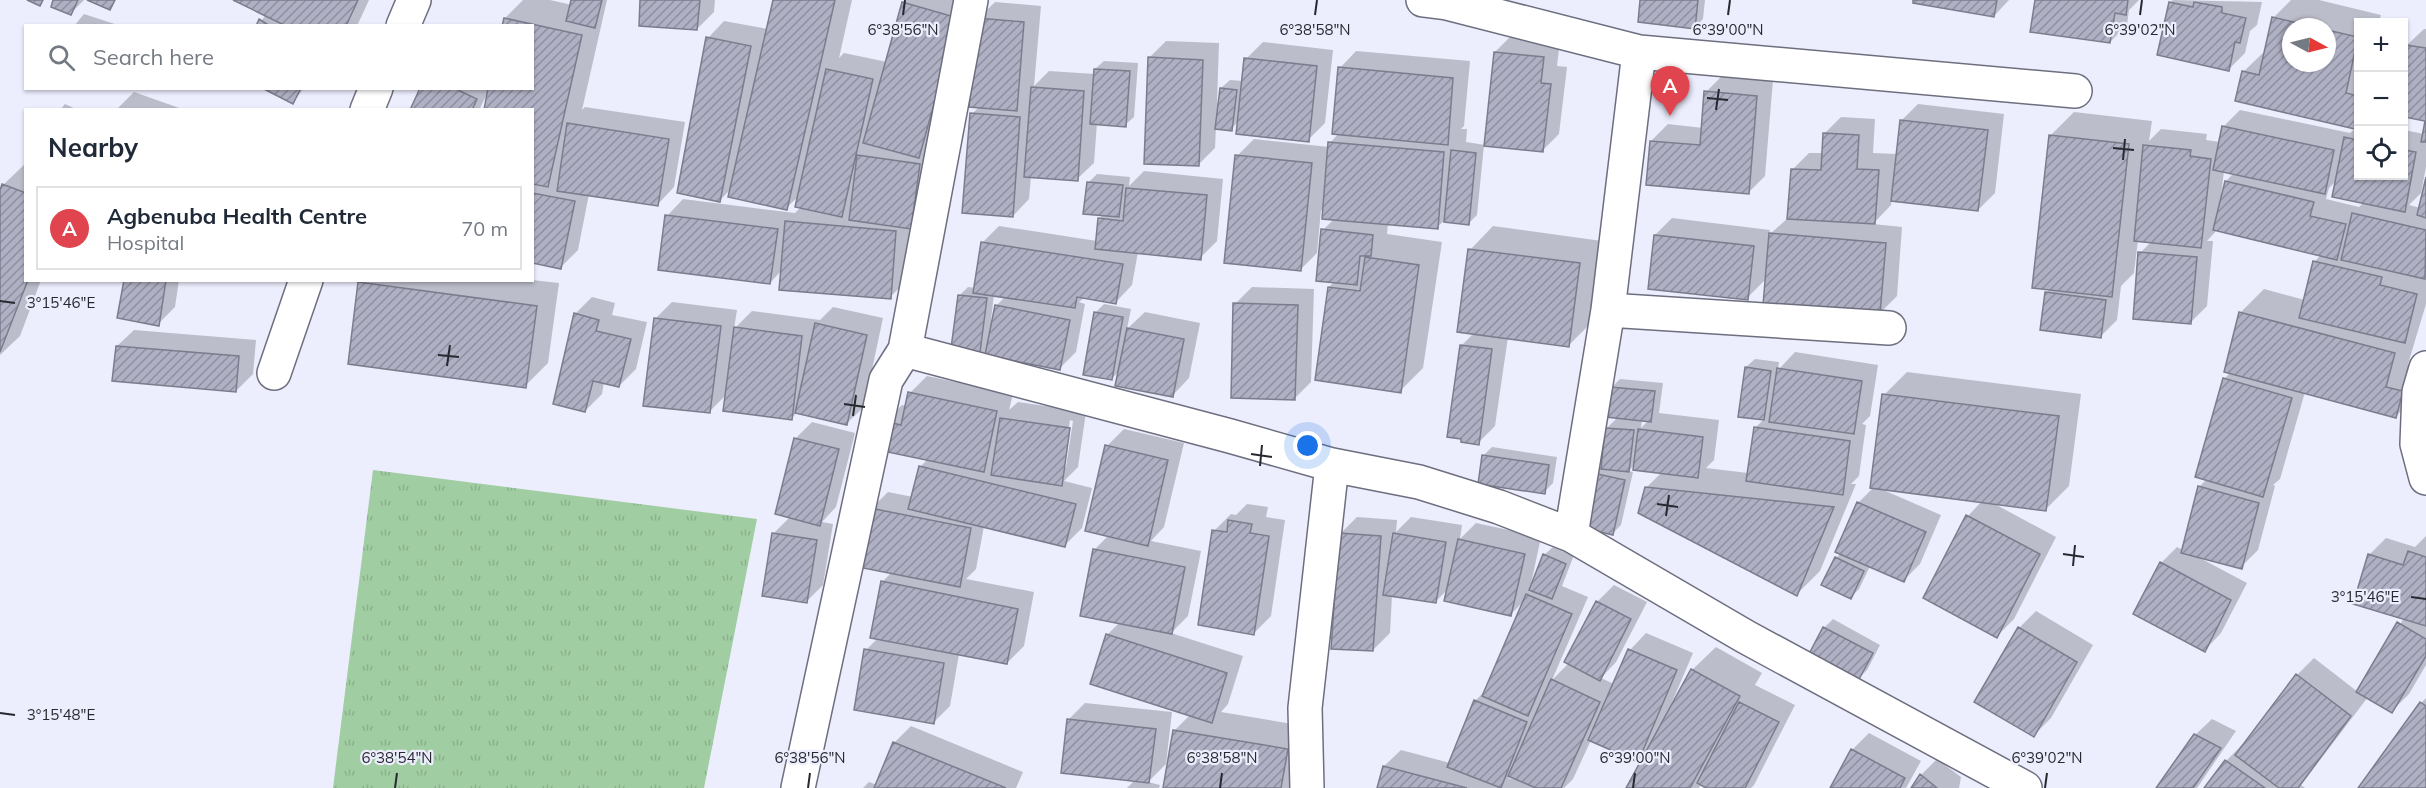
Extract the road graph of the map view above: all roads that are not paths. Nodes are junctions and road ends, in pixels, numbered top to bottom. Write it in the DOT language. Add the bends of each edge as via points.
graph roads {
  1 [pos="414,0"];
  2 [pos="971,0"];
  3 [pos="1423,0"];
  4 [pos="404,24"];
  5 [pos="1639,52"];
  6 [pos="375,90"];
  7 [pos="2075,91"];
  8 [pos="368,108"];
  9 [pos="305,282"];
  10 [pos="1608,310"];
  11 [pos="1889,328"];
  12 [pos="905,350"];
  13 [pos="2426,368"];
  14 [pos="274,373"];
  15 [pos="1332,465"];
  16 [pos="2426,478"];
  17 [pos="1571,536"];
  18 [pos="1983,777"];
  19 [pos="798,788"];
  20 [pos="1307,788"];
  21 [pos="2025,788"];
  1 -- 4 [label="street"];
  2 -- 12 [label="street"];
  3 -- 5 [label="street"];
  5 -- 7 [label="street"];
  5 -- 10 [label="street"];
  6 -- 8 [label="street"];
  9 -- 14 [label="street"];
  10 -- 11 [label="street"];
  10 -- 17 [label="street"];
  12 -- 15 [label="street"];
  12 -- 19 [label="street" via="886,380"];
  13 -- 16 [label="street" via="2420,392 2417,444"];
  15 -- 17 [label="street" via="1419,482 1500,507"];
  15 -- 20 [label="street" via="1305,708"];
  17 -- 18 [label="street"];
  18 -- 21 [label="street"];
}
